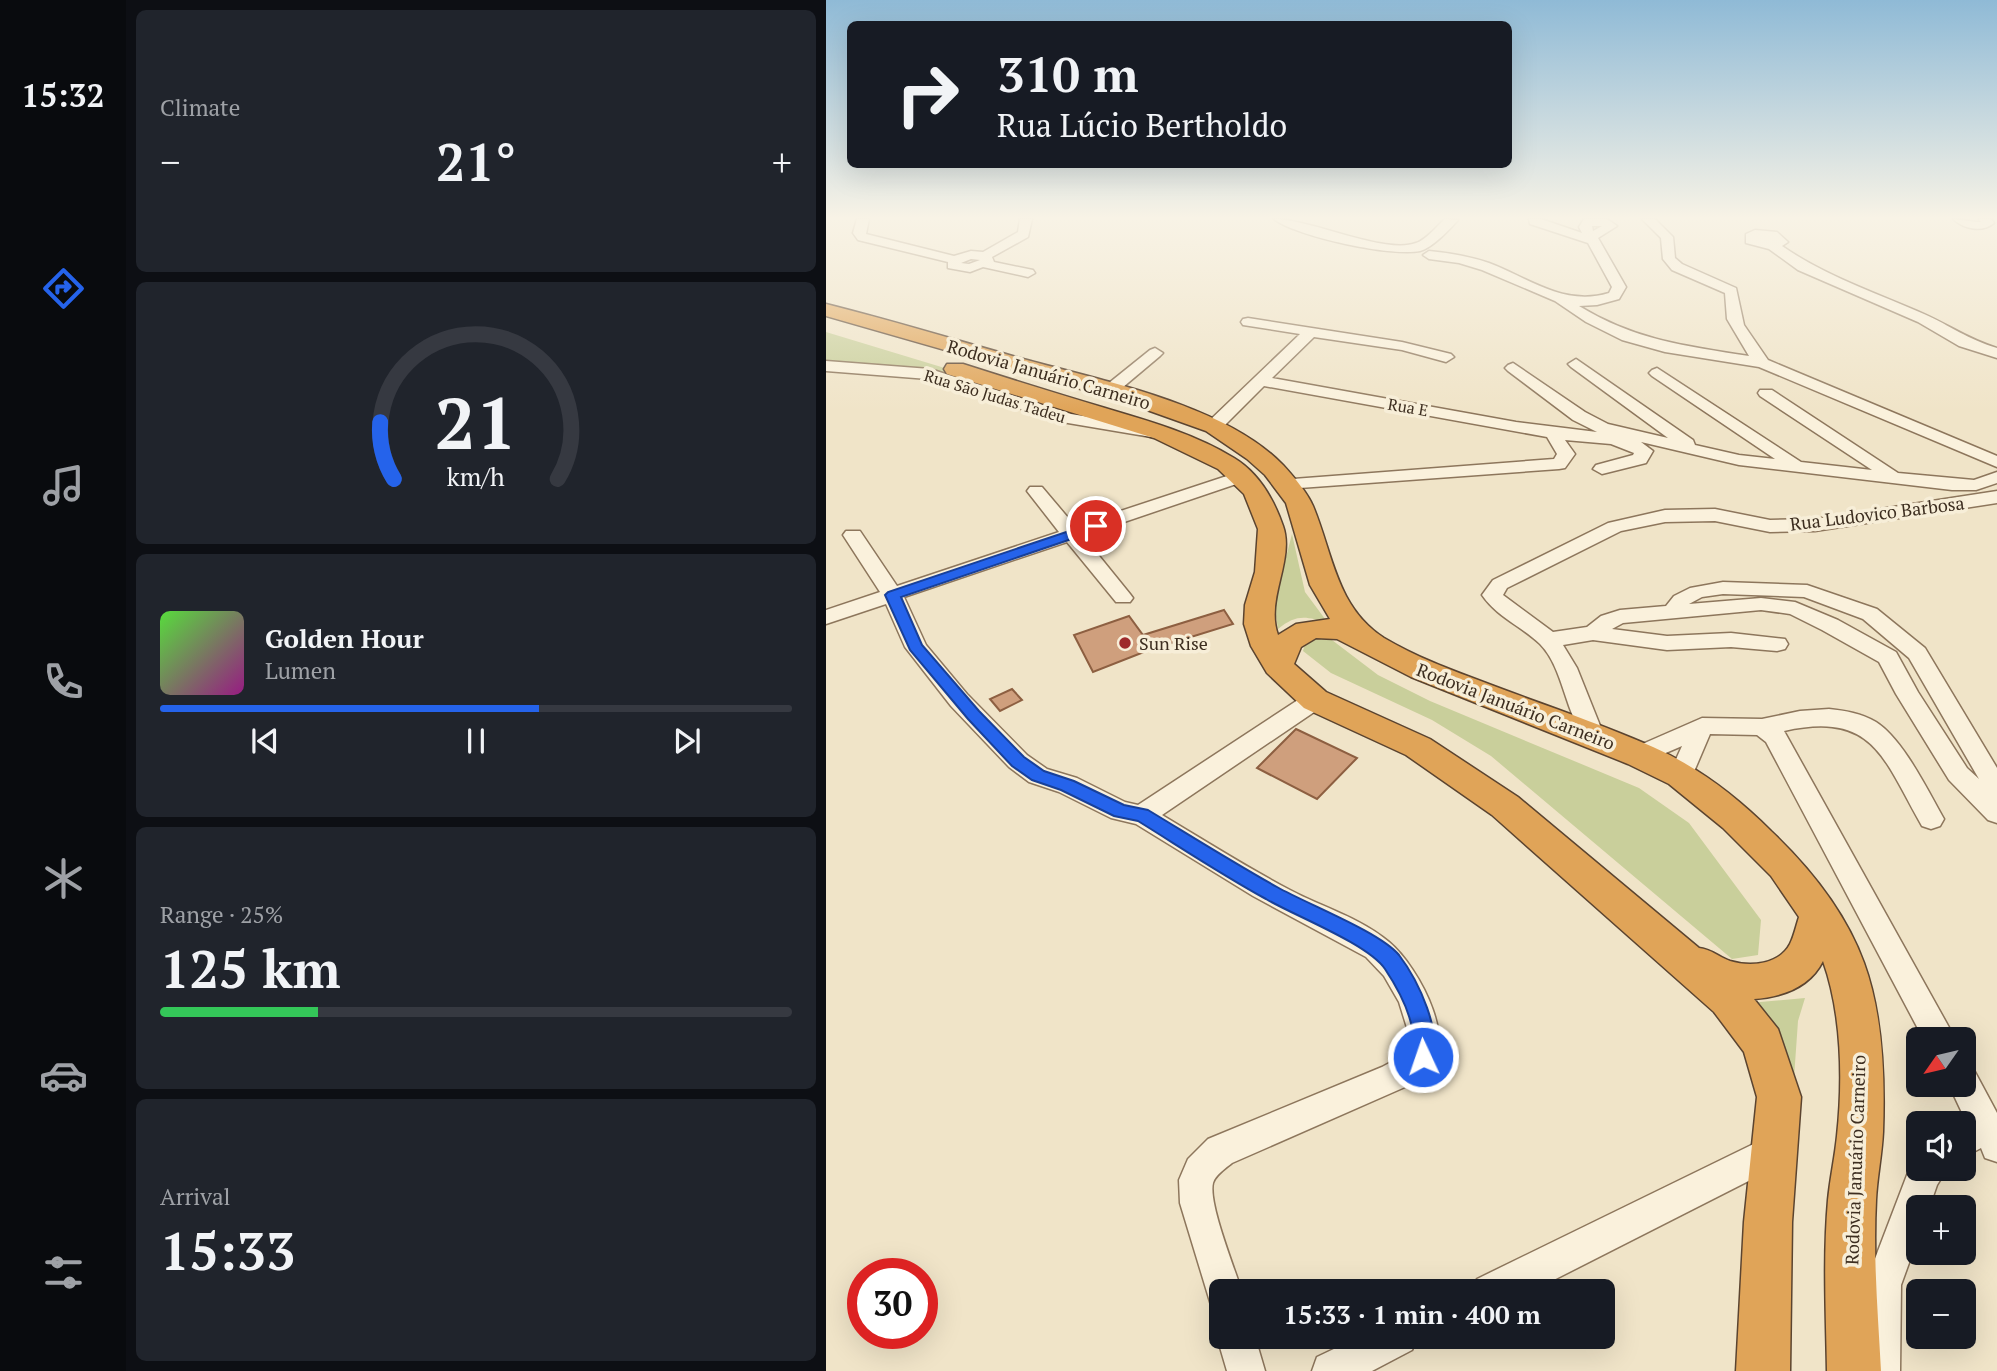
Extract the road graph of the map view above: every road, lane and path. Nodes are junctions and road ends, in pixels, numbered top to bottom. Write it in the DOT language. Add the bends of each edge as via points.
graph roads {
  1 [pos="1521,283"];
  2 [pos="1617,283"];
  3 [pos="1713,283"];
  4 [pos="1840,283"];
  5 [pos="1559,300"];
  6 [pos="826,310"];
  7 [pos="1248,322"];
  8 [pos="826,330"];
  9 [pos="1312,331"];
  10 [pos="1154,353"];
  11 [pos="1997,353"];
  12 [pos="1446,357"];
  13 [pos="1763,363"];
  14 [pos="1576,364"];
  15 [pos="826,366"];
  16 [pos="1513,368"];
  17 [pos="1657,373"];
  18 [pos="1263,381"];
  19 [pos="1110,390"];
  20 [pos="1766,393"];
  21 [pos="1214,426"];
  22 [pos="1162,433"];
  23 [pos="1553,434"];
  24 [pos="1696,450"];
  25 [pos="1798,466"];
  26 [pos="1996,467"];
  27 [pos="1602,469"];
  28 [pos="1241,476"];
  29 [pos="1893,476"];
  30 [pos="1286,484"];
  31 [pos="1036,491"];
  32 [pos="1997,497"];
  33 [pos="853,535"];
  34 [pos="1070,535"];
  35 [pos="893,595"];
  36 [pos="1123,598"];
  37 [pos="1673,612"];
  38 [pos="826,617"];
  39 [pos="1593,633"];
  40 [pos="1549,640"];
  41 [pos="1371,643"];
  42 [pos="1777,644"];
  43 [pos="1278,666"];
  44 [pos="1315,700"];
  45 [pos="1702,726"];
  46 [pos="1762,727"];
  47 [pos="1588,734"];
  48 [pos="1640,755"];
  49 [pos="1681,775"];
  50 [pos="1997,789"];
  51 [pos="1997,813"];
  52 [pos="1142,815"];
  53 [pos="1931,819"];
  54 [pos="1819,915"];
  55 [pos="1662,939"];
  56 [pos="1934,1027"];
  57 [pos="1969,1097"];
  58 [pos="1982,1137"];
  59 [pos="1774,1150"];
  60 [pos="1921,1181"];
  61 [pos="1220,1279"];
  62 [pos="1516,1279"];
  63 [pos="1240,1349"];
  64 [pos="1375,1349"];
  65 [pos="1246,1371"];
  66 [pos="1331,1371"];
  67 [pos="1763,1371"];
  68 [pos="1854,1371"];
  69 [pos="1881,1371"];
  1 -- 5 [label="street"];
  2 -- 5 [label="street" via="1619,292 1606,300"];
  3 -- 13 [label="street" via="1731,291 1733,318"];
  4 -- 11 [label="street" via="1923,319 1964,343"];
  5 -- 13 [label="street" via="1609,329 1637,339"];
  6 -- 19 [label="highway, Rodovia Januário Carneiro"];
  7 -- 9 [label="street"];
  8 -- 22 [label="highway, Rodovia Januário Carneiro"];
  9 -- 12 [label="street"];
  9 -- 18 [label="street"];
  10 -- 19 [label="street"];
  13 -- 26 [label="street"];
  14 -- 24 [label="street"];
  15 -- 22 [label="street, Rua São Judas Tadeu" via="930,374 1068,418"];
  16 -- 24 [label="street" via="1590,423"];
  17 -- 25 [label="street"];
  18 -- 21 [label="street"];
  18 -- 23 [label="street, Rua E"];
  19 -- 21 [label="highway, Rodovia Januário Carneiro"];
  20 -- 29 [label="street"];
  21 -- 30 [label="highway, Rodovia Januário Carneiro" via="1256,454"];
  22 -- 28 [label="highway, Rodovia Januário Carneiro" via="1212,455"];
  23 -- 27 [label="street, Rua E" via="1615,439 1644,451 1640,459"];
  23 -- 30 [label="street" via="1566,454 1559,464"];
  24 -- 25 [label="street"];
  25 -- 29 [label="street"];
  26 -- 29 [label="street" via="1976,485"];
  28 -- 34 [label="street"];
  28 -- 43 [label="highway, Rodovia Januário Carneiro" via="1255,491 1271,529 1259,624"];
  30 -- 41 [label="highway, Rodovia Januário Carneiro" via="1306,519 1324,585 1343,617"];
  31 -- 34 [label="street"];
  32 -- 40 [label="street, Rua Ludovico Barbosa" via="1815,525 1770,526 1715,515 1665,516 1615,527 1500,583 1492,595 1499,605"];
  33 -- 35 [label="street"];
  34 -- 35 [label="street"];
  34 -- 36 [label="street"];
  35 -- 38 [label="street"];
  35 -- 52 [label="street" via="916,647 1018,761 1038,776 1121,811"];
  37 -- 39 [label="street" via="1620,617"];
  37 -- 50 [label="street" via="1681,600 1697,592 1723,587 1807,591 1870,614 1917,653"];
  37 -- 51 [label="street" via="1760,604 1795,608 1888,657 1958,774"];
  39 -- 40 [label="street"];
  39 -- 42 [label="street" via="1667,643 1731,640"];
  40 -- 47 [label="street, Rua Ludovico Barbosa" via="1565,668"];
  41 -- 43 [label="highway" via="1338,629 1318,628 1286,642 1278,653"];
  41 -- 47 [label="highway, Rodovia Januário Carneiro" via="1422,670"];
  43 -- 44 [label="highway, Rodovia Januário Carneiro"];
  44 -- 52 [label="street"];
  44 -- 55 [label="highway, Rodovia Januário Carneiro" via="1418,747 1465,776"];
  45 -- 46 [label="street"];
  45 -- 48 [label="street"];
  45 -- 49 [label="street"];
  46 -- 53 [label="street" via="1822,716 1861,722 1885,741"];
  46 -- 56 [label="street" via="1775,736"];
  47 -- 48 [label="highway, Rodovia Januário Carneiro"];
  48 -- 49 [label="highway, Rodovia Januário Carneiro"];
  49 -- 54 [label="highway, Rodovia Januário Carneiro" via="1736,818 1784,866"];
  52 -- 61 [label="street" via="1272,893 1376,948 1391,961 1423,1029 1423,1057 1414,1067 1220,1151 1204,1165 1196,1181 1198,1202"];
  54 -- 55 [label="highway" via="1806,955 1793,970 1774,979 1750,982 1725,977"];
  54 -- 68 [label="highway, Rodovia Januário Carneiro" via="1844,963 1856,1013 1861,1069 1850,1261"];
  55 -- 59 [label="highway, Rodovia Januário Carneiro" via="1729,999 1763,1043 1779,1097"];
  57 -- 58 [label="street"];
  59 -- 62 [label="street"];
  59 -- 67 [label="highway, Rodovia Januário Carneiro"];
  60 -- 69 [label="street" via="1883,1285"];
  63 -- 65 [label="street"];
  64 -- 66 [label="street"];
}
